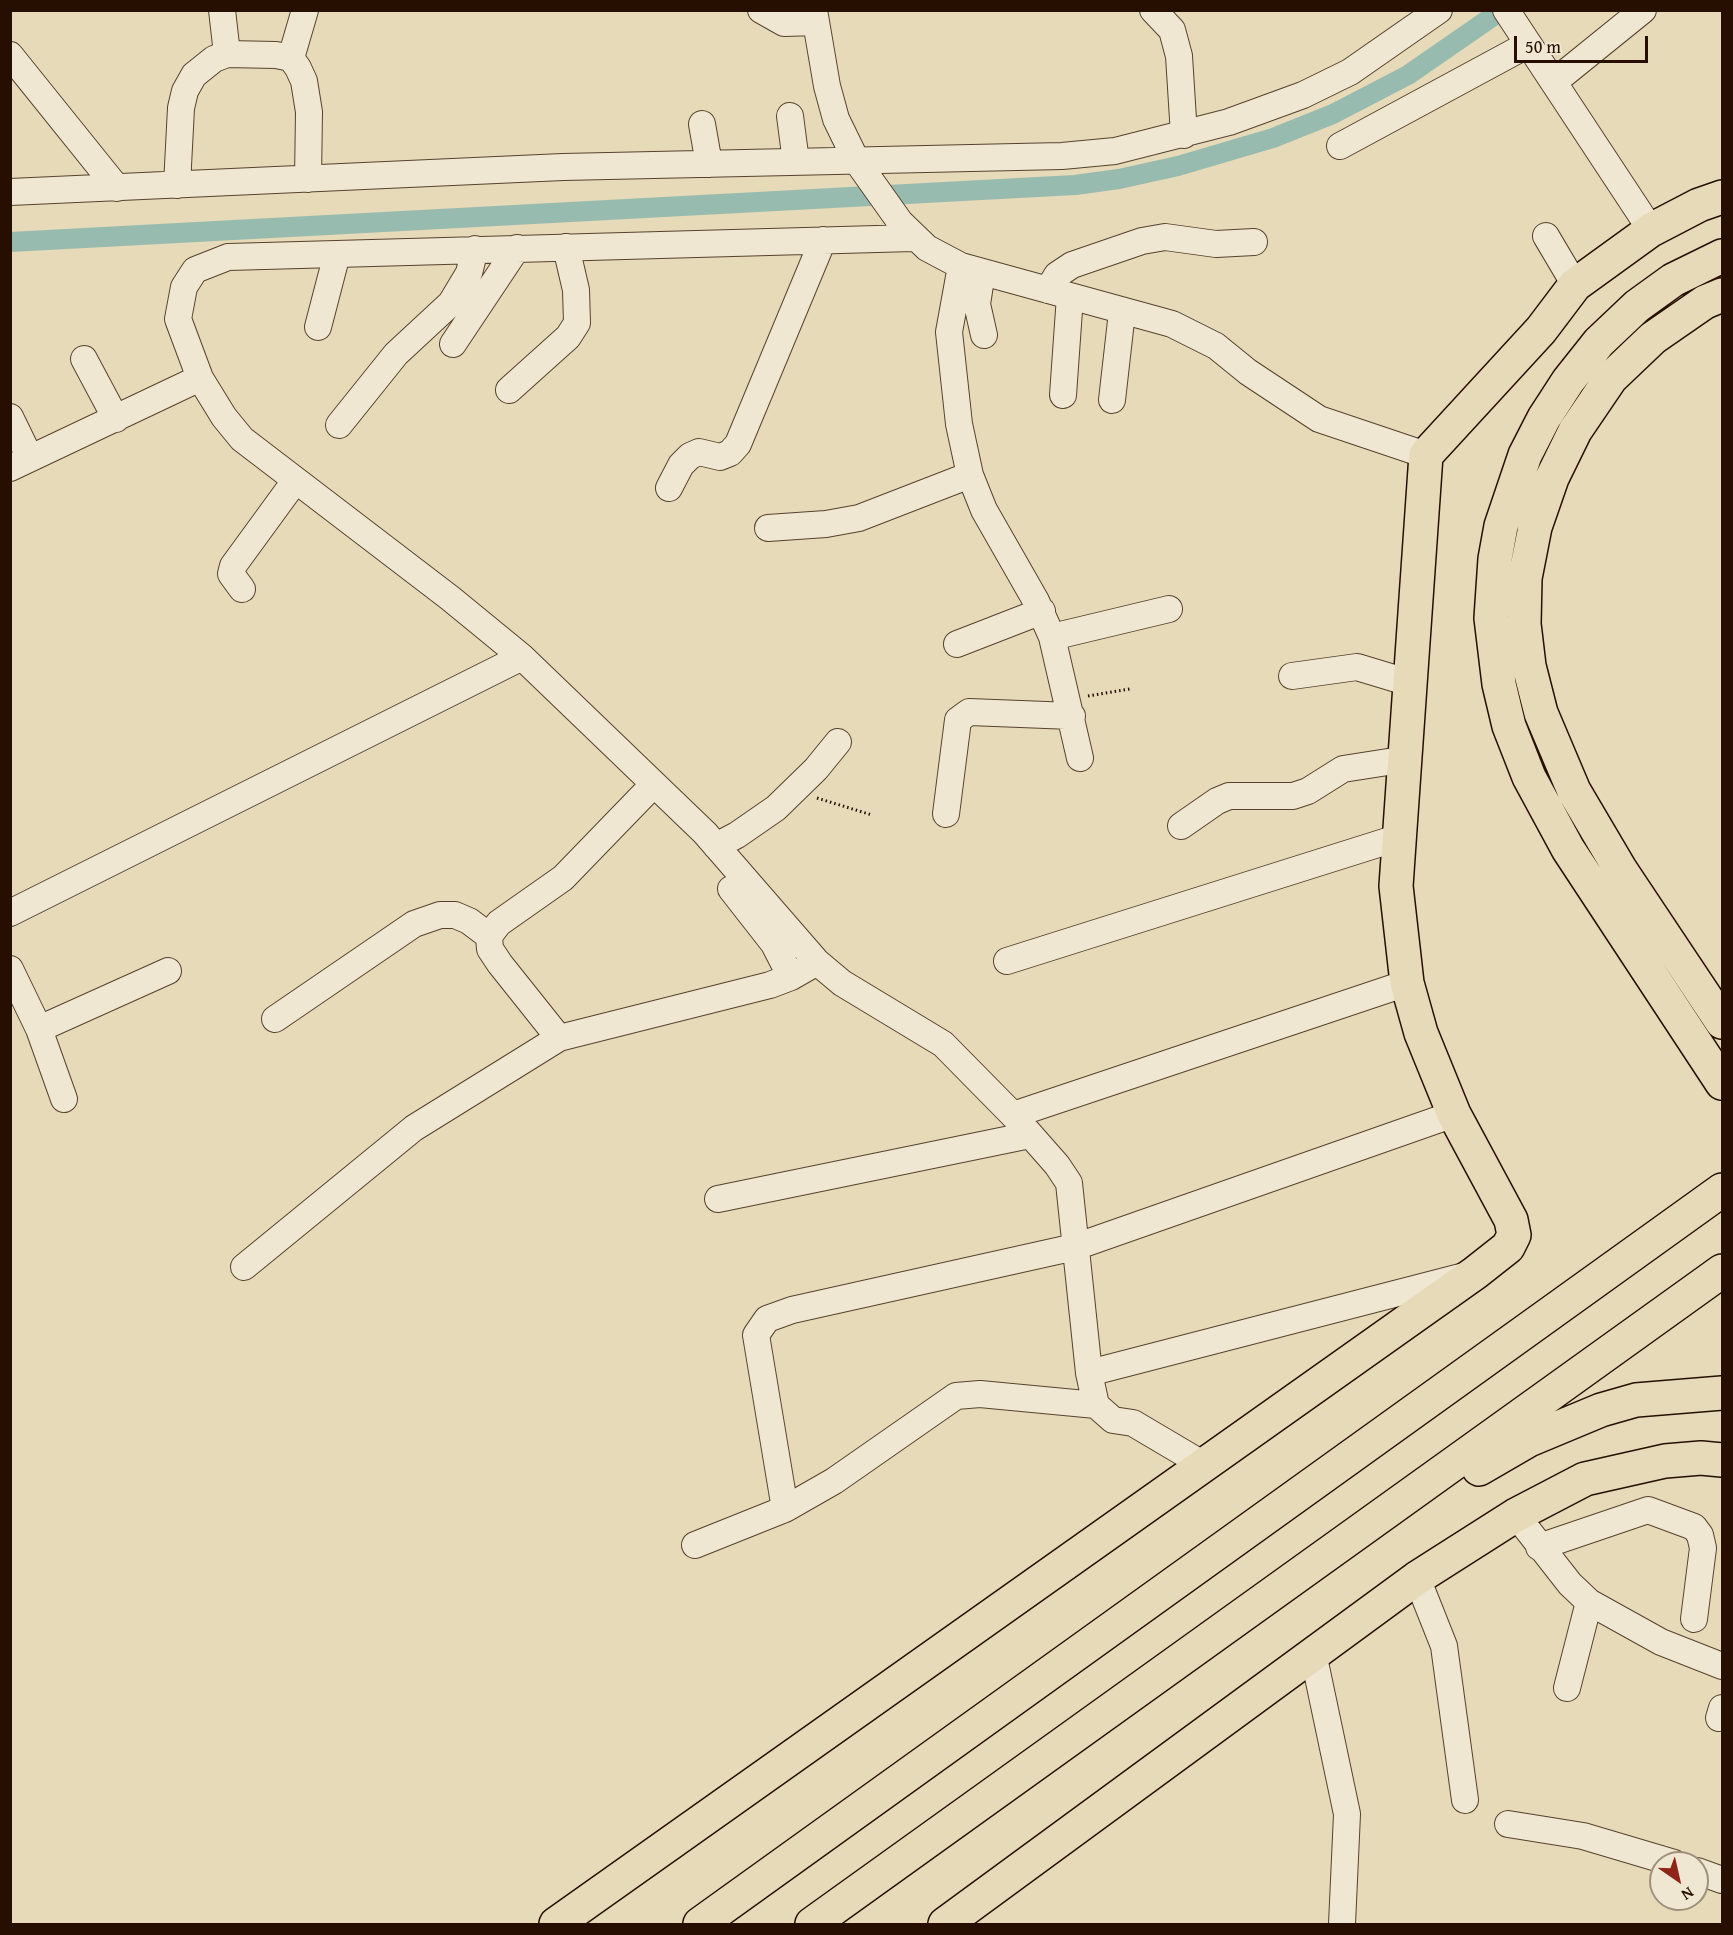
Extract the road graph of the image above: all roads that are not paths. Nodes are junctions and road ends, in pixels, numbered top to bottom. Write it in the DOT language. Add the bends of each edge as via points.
graph roads {
  1 [pos="222,10"];
  2 [pos="305,10"];
  3 [pos="761,10"];
  4 [pos="1153,10"];
  5 [pos="1439,10"];
  6 [pos="1643,10"];
  7 [pos="815,16"];
  8 [pos="1517,28"];
  9 [pos="227,54"];
  10 [pos="10,55"];
  11 [pos="291,58"];
  12 [pos="1554,82"];
  13 [pos="790,116"];
  14 [pos="702,124"];
  15 [pos="1184,135"];
  16 [pos="1340,146"];
  17 [pos="796,162"];
  18 [pos="709,164"];
  19 [pos="862,168"];
  20 [pos="308,179"];
  21 [pos="177,185"];
  22 [pos="117,188"];
  23 [pos="10,192"];
  24 [pos="1722,197"];
  25 [pos="907,230"];
  26 [pos="1651,230"];
  27 [pos="1546,236"];
  28 [pos="824,240"];
  29 [pos="1254,242"];
  30 [pos="566,247"];
  31 [pos="517,248"];
  32 [pos="475,249"];
  33 [pos="337,254"];
  34 [pos="1722,256"];
  35 [pos="971,269"];
  36 [pos="1575,285"];
  37 [pos="1059,293"];
  38 [pos="1722,295"];
  39 [pos="1122,312"];
  40 [pos="318,327"];
  41 [pos="984,335"];
  42 [pos="453,344"];
  43 [pos="84,359"];
  44 [pos="200,378"];
  45 [pos="509,390"];
  46 [pos="1063,395"];
  47 [pos="1112,400"];
  48 [pos="10,417"];
  49 [pos="116,419"];
  50 [pos="339,425"];
  51 [pos="1426,455"];
  52 [pos="20,463"];
  53 [pos="970,475"];
  54 [pos="295,481"];
  55 [pos="669,488"];
  56 [pos="768,528"];
  57 [pos="242,589"];
  58 [pos="1169,609"];
  59 [pos="1042,612"];
  60 [pos="1052,637"];
  61 [pos="957,644"];
  62 [pos="522,657"];
  63 [pos="1292,676"];
  64 [pos="1410,682"];
  65 [pos="1070,708"];
  66 [pos="838,742"];
  67 [pos="1080,759"];
  68 [pos="1407,759"];
  69 [pos="654,784"];
  70 [pos="946,814"];
  71 [pos="1181,826"];
  72 [pos="1397,838"];
  73 [pos="713,854"];
  74 [pos="10,912"];
  75 [pos="489,936"];
  76 [pos="1007,961"];
  77 [pos="817,962"];
  78 [pos="10,969"];
  79 [pos="168,971"];
  80 [pos="791,976"];
  81 [pos="1407,983"];
  82 [pos="275,1019"];
  83 [pos="1722,1022"];
  84 [pos="39,1029"];
  85 [pos="560,1038"];
  86 [pos="1722,1083"];
  87 [pos="64,1099"];
  88 [pos="1454,1114"];
  89 [pos="1013,1115"];
  90 [pos="1030,1135"];
  91 [pos="1722,1190"];
  92 [pos="718,1199"];
  93 [pos="1075,1247"];
  94 [pos="244,1267"];
  95 [pos="1722,1271"];
  96 [pos="1475,1273"];
  97 [pos="1089,1373"];
  98 [pos="1722,1393"];
  99 [pos="1096,1405"];
  100 [pos="1722,1460"];
  101 [pos="1204,1466"];
  102 [pos="785,1509"];
  103 [pos="1516,1515"];
  104 [pos="695,1545"];
  105 [pos="1539,1547"];
  106 [pos="1417,1578"];
  107 [pos="1280,1589"];
  108 [pos="1589,1602"];
  109 [pos="1694,1619"];
  110 [pos="1313,1653"];
  111 [pos="1722,1666"];
  112 [pos="1567,1688"];
  113 [pos="1466,1800"];
  114 [pos="1508,1824"];
  115 [pos="1649,1856"];
  116 [pos="556,1924"];
  117 [pos="700,1924"];
  118 [pos="812,1924"];
  119 [pos="945,1924"];
  120 [pos="1342,1924"];
  1 -- 9 [label="street"];
  2 -- 11 [label="street"];
  3 -- 7 [label="street" via="784,23"];
  4 -- 15 [label="street" via="1172,30 1179,56"];
  5 -- 15 [label="street" via="1350,72 1304,95"];
  6 -- 12 [label="street"];
  7 -- 19 [label="street" via="836,119"];
  8 -- 12 [label="street"];
  8 -- 16 [label="street"];
  9 -- 11 [label="street"];
  9 -- 21 [label="street" via="214,58 194,75 185,90 180,108"];
  10 -- 22 [label="street"];
  11 -- 20 [label="street" via="304,81 309,112"];
  12 -- 26 [label="street"];
  13 -- 17 [label="street"];
  14 -- 18 [label="street"];
  15 -- 19 [label="street" via="1115,151"];
  17 -- 18 [label="street"];
  17 -- 19 [label="street"];
  18 -- 20 [label="street"];
  19 -- 25 [label="street"];
  20 -- 21 [label="street"];
  21 -- 22 [label="street"];
  22 -- 23 [label="street"];
  24 -- 26 [label="main road"];
  25 -- 28 [label="street"];
  25 -- 35 [label="street" via="940,257"];
  26 -- 36 [label="main road"];
  27 -- 36 [label="street"];
  28 -- 30 [label="street"];
  28 -- 55 [label="street" via="738,444 720,457 699,452 690,456"];
  29 -- 37 [label="street" via="1216,244 1165,237 1142,241 1072,265 1057,275"];
  30 -- 31 [label="street"];
  30 -- 45 [label="street" via="576,290 577,323 568,337"];
  31 -- 32 [label="street"];
  31 -- 42 [label="street"];
  32 -- 33 [label="street"];
  32 -- 50 [label="street" via="469,273 451,303 396,354"];
  33 -- 40 [label="street"];
  33 -- 44 [label="street" via="228,258 195,270 184,287 178,319"];
  34 -- 86 [label="main road" via="1673,280 1637,306 1599,342 1568,381 1525,455 1501,526 1491,618 1498,684 1529,777 1568,849"];
  35 -- 37 [label="street"];
  35 -- 41 [label="street"];
  35 -- 53 [label="street" via="949,332 957,414"];
  36 -- 51 [label="main road" via="1541,330"];
  37 -- 39 [label="street"];
  37 -- 46 [label="street"];
  38 -- 83 [label="main road" via="1653,338 1611,378 1575,431 1552,478 1535,527 1526,579 1524,624 1529,666 1556,753 1596,829"];
  39 -- 47 [label="street"];
  39 -- 51 [label="street" via="1172,324 1216,346 1319,419"];
  43 -- 49 [label="street"];
  44 -- 49 [label="street"];
  44 -- 54 [label="street" via="243,439"];
  48 -- 52 [label="street"];
  49 -- 52 [label="street"];
  51 -- 64 [label="main road"];
  53 -- 56 [label="street" via="859,518"];
  53 -- 59 [label="street" via="984,510"];
  54 -- 57 [label="street" via="233,566 231,574"];
  54 -- 62 [label="street"];
  58 -- 60 [label="street"];
  59 -- 60 [label="street"];
  59 -- 61 [label="street"];
  60 -- 65 [label="street"];
  62 -- 69 [label="street"];
  62 -- 74 [label="street"];
  63 -- 64 [label="street" via="1357,667"];
  64 -- 68 [label="main road"];
  65 -- 67 [label="street"];
  65 -- 70 [label="street" via="969,712 958,720"];
  66 -- 73 [label="street" via="796,789"];
  68 -- 71 [label="street" via="1343,769 1293,796 1228,796"];
  68 -- 72 [label="main road"];
  69 -- 73 [label="street"];
  69 -- 75 [label="street" via="563,878 499,923"];
  72 -- 76 [label="street"];
  72 -- 81 [label="main road" via="1396,886"];
  73 -- 77 [label="street"];
  73 -- 80 [label="street"];
  75 -- 82 [label="street" via="455,915 440,915 414,924"];
  75 -- 85 [label="street" via="490,949 500,964"];
  77 -- 80 [label="street"];
  77 -- 89 [label="street" via="842,983 943,1044"];
  78 -- 84 [label="street"];
  79 -- 84 [label="street"];
  80 -- 85 [label="street" via="770,985"];
  81 -- 88 [label="main road" via="1421,1033"];
  81 -- 89 [label="street"];
  84 -- 87 [label="street"];
  85 -- 94 [label="street" via="414,1128"];
  88 -- 93 [label="street"];
  88 -- 96 [label="main road" via="1511,1220 1514,1234 1508,1246"];
  89 -- 90 [label="street"];
  90 -- 92 [label="street"];
  90 -- 93 [label="street" via="1069,1183"];
  91 -- 117 [label="main road"];
  93 -- 97 [label="street"];
  93 -- 102 [label="street" via="792,1310 767,1319 756,1335 757,1354"];
  95 -- 107 [label="main road"];
  96 -- 97 [label="street"];
  96 -- 101 [label="main road"];
  97 -- 99 [label="street"];
  98 -- 107 [label="main road" via="1636,1400 1564,1424 1497,1458"];
  99 -- 101 [label="street" via="1113,1420 1133,1423"];
  99 -- 102 [label="street" via="980,1394 956,1396 834,1481"];
  100 -- 103 [label="main road" via="1665,1461 1585,1479"];
  101 -- 116 [label="main road"];
  102 -- 104 [label="street"];
  103 -- 105 [label="street"];
  103 -- 106 [label="main road"];
  105 -- 108 [label="street"];
  105 -- 109 [label="street" via="1648,1509 1694,1527 1703,1548"];
  106 -- 110 [label="main road"];
  106 -- 113 [label="street" via="1444,1646"];
  107 -- 118 [label="main road"];
  108 -- 111 [label="street" via="1661,1642"];
  108 -- 112 [label="street"];
  110 -- 119 [label="main road"];
  110 -- 120 [label="street" via="1347,1814"];
  114 -- 115 [label="street" via="1583,1836"];
}
